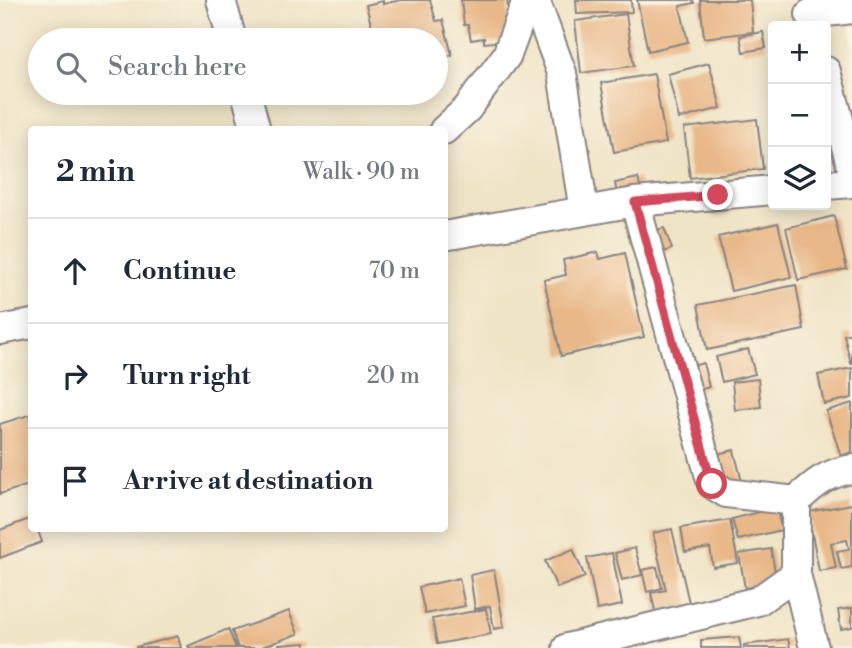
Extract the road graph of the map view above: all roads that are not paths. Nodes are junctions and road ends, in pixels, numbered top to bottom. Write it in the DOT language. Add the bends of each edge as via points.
graph roads {
  1 [pos="221,0"];
  2 [pos="527,0"];
  3 [pos="535,0"];
  4 [pos="852,9"];
  5 [pos="810,13"];
  6 [pos="229,28"];
  7 [pos="829,84"];
  8 [pos="249,105"];
  9 [pos="255,126"];
  10 [pos="448,126"];
  11 [pos="852,169"];
  12 [pos="852,183"];
  13 [pos="831,185"];
  14 [pos="768,190"];
  15 [pos="635,202"];
  16 [pos="584,211"];
  17 [pos="448,235"];
  18 [pos="28,325"];
  19 [pos="0,330"];
  20 [pos="852,469"];
  21 [pos="796,501"];
  22 [pos="796,574"];
  23 [pos="567,648"];
  24 [pos="814,648"];
  1 -- 6 [label="street"];
  2 -- 10 [label="street" via="507,55 467,109"];
  3 -- 16 [label="street" via="562,73"];
  4 -- 5 [label="street"];
  7 -- 11 [label="street"];
  8 -- 9 [label="street"];
  12 -- 13 [label="street"];
  14 -- 15 [label="street"];
  15 -- 16 [label="street"];
  15 -- 21 [label="street" via="712,484 726,493"];
  16 -- 17 [label="street"];
  18 -- 19 [label="street"];
  20 -- 21 [label="street" via="817,482"];
  21 -- 22 [label="street"];
  22 -- 23 [label="street" via="758,601"];
  22 -- 24 [label="street"];
}
